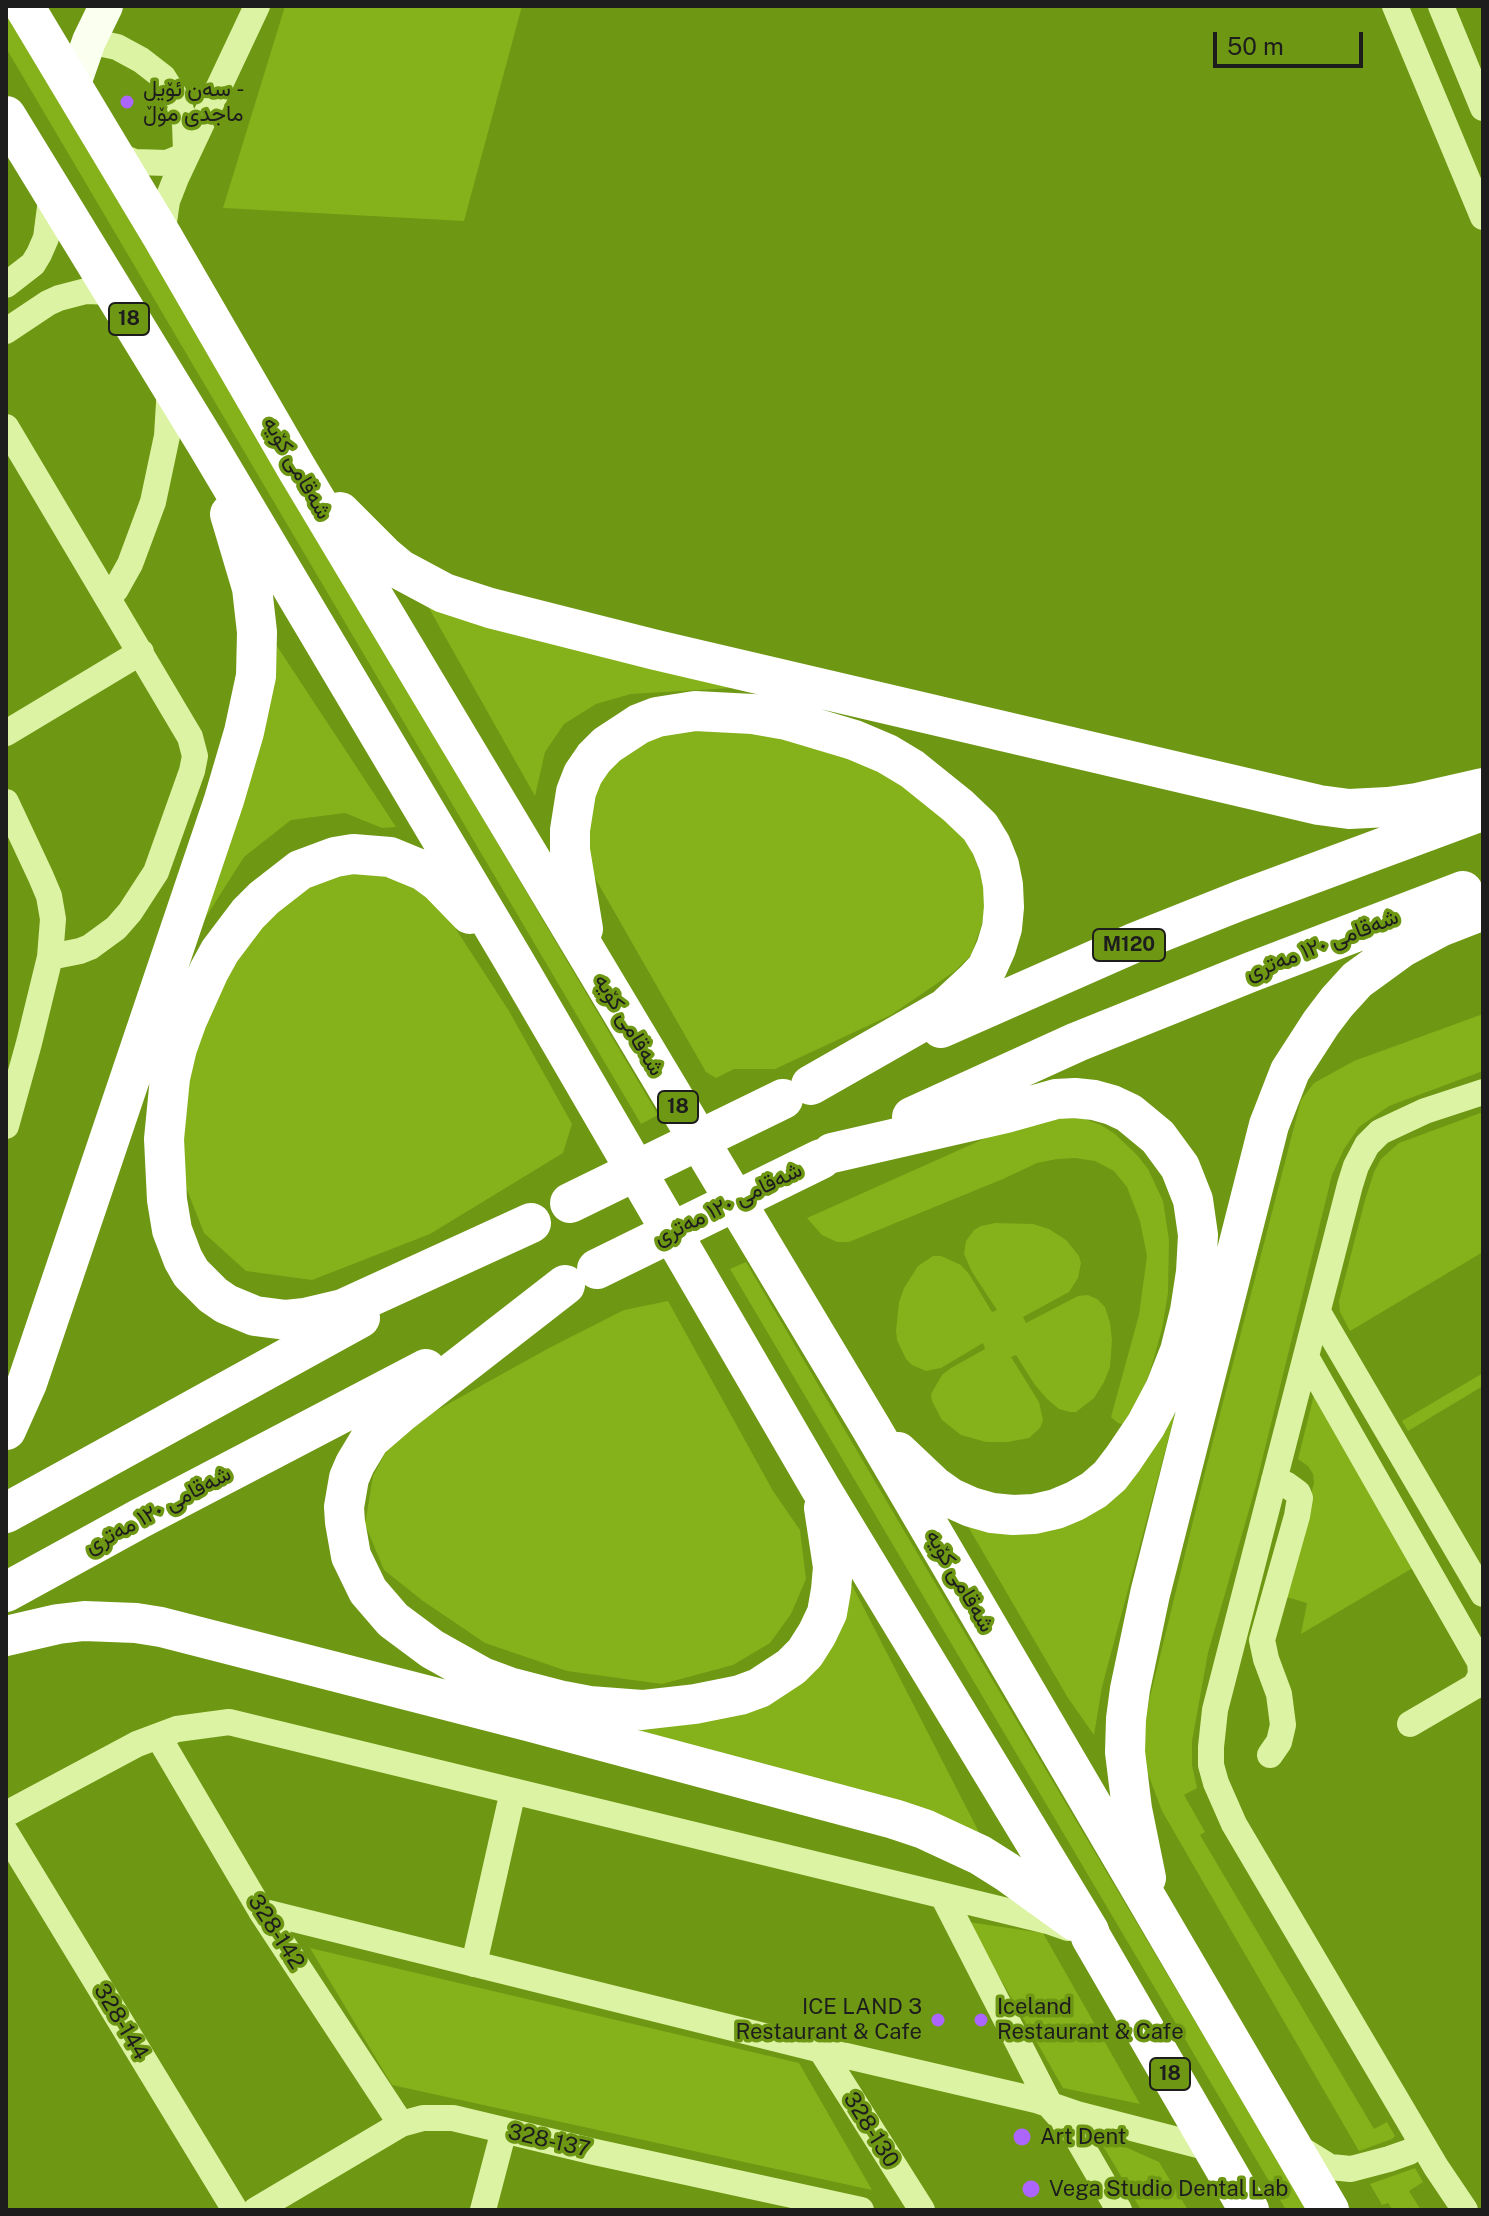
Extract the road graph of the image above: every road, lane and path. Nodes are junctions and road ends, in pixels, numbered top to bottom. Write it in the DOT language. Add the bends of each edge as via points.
graph roads {
  1 [pos="24,6"];
  2 [pos="106,6"];
  3 [pos="257,6"];
  4 [pos="1395,6"];
  5 [pos="1441,6"];
  6 [pos="89,41"];
  7 [pos="1474,58"];
  8 [pos="73,87"];
  9 [pos="1483,108"];
  10 [pos="6,116"];
  11 [pos="112,153"];
  12 [pos="186,155"];
  13 [pos="52,192"];
  14 [pos="1483,217"];
  15 [pos="162,236"];
  16 [pos="6,285"];
  17 [pos="113,292"];
  18 [pos="9,323"];
  19 [pos="170,385"];
  20 [pos="6,427"];
  21 [pos="208,446"];
  22 [pos="297,469"];
  23 [pos="108,598"];
  24 [pos="141,652"];
  25 [pos="6,733"];
  26 [pos="1483,788"];
  27 [pos="6,802"];
  28 [pos="1483,811"];
  29 [pos="1483,884"];
  30 [pos="1483,910"];
  31 [pos="588,956"];
  32 [pos="50,957"];
  33 [pos="514,961"];
  34 [pos="797,1092"];
  35 [pos="1483,1092"];
  36 [pos="6,1126"];
  37 [pos="826,1156"];
  38 [pos="531,1223"];
  39 [pos="581,1277"];
  40 [pos="1318,1312"];
  41 [pos="1306,1357"];
  42 [pos="870,1426"];
  43 [pos="6,1430"];
  44 [pos="1274,1480"];
  45 [pos="821,1489"];
  46 [pos="6,1513"];
  47 [pos="6,1592"];
  48 [pos="1483,1594"];
  49 [pos="6,1636"];
  50 [pos="1410,1724"];
  51 [pos="158,1736"];
  52 [pos="1270,1755"];
  53 [pos="513,1791"];
  54 [pos="6,1814"];
  55 [pos="6,1833"];
  56 [pos="943,1896"];
  57 [pos="261,1911"];
  58 [pos="1158,1920"];
  59 [pos="1090,1934"];
  60 [pos="474,1964"];
  61 [pos="821,2050"];
  62 [pos="1051,2107"];
  63 [pos="401,2124"];
  64 [pos="504,2130"];
  65 [pos="1289,2141"];
  66 [pos="1422,2144"];
  67 [pos="1213,2149"];
  68 [pos="235,2210"];
  69 [pos="256,2210"];
  70 [pos="483,2210"];
  71 [pos="861,2210"];
  72 [pos="922,2210"];
  73 [pos="1119,2210"];
  74 [pos="1249,2210"];
  75 [pos="1329,2210"];
  76 [pos="1465,2210"];
  1 -- 8 [label="highway, شەقامی کۆیە / 18"];
  2 -- 6 [label="main road"];
  3 -- 12 [label="street"];
  4 -- 14 [label="street"];
  5 -- 7 [label="street"];
  6 -- 8 [label="main road"];
  6 -- 12 [label="street" via="117,47 163,77 185,123"];
  7 -- 9 [label="street"];
  8 -- 11 [label="highway, شەقامی کۆیە / 18"];
  10 -- 13 [label="highway, 18"];
  11 -- 12 [label="street" via="135,162 167,163"];
  11 -- 15 [label="highway, شەقامی کۆیە / 18"];
  12 -- 15 [label="street" via="167,201"];
  13 -- 16 [label="street" via="39,254"];
  13 -- 17 [label="highway, 18"];
  15 -- 22 [label="highway, شەقامی کۆیە / 18"];
  17 -- 18 [label="street" via="59,298"];
  17 -- 19 [label="highway, 18"];
  19 -- 21 [label="highway, 18"];
  19 -- 23 [label="street" via="167,436 153,502 130,564"];
  20 -- 23 [label="street"];
  21 -- 33 [label="highway, 18"];
  21 -- 43 [label="highway" via="252,588 257,632 252,698 224,800 27,1383"];
  22 -- 26 [label="highway" via="401,570 444,593 490,608 1319,805 1388,807"];
  22 -- 31 [label="highway, شەقامی کۆیە / 18"];
  23 -- 24 [label="street"];
  24 -- 25 [label="street"];
  24 -- 32 [label="street" via="190,737 192,771 156,872 130,912 90,947"];
  27 -- 32 [label="street" via="49,896"];
  28 -- 34 [label="highway, M120" via="1136,942"];
  29 -- 37 [label="highway, شەقامی ١٢٠ مەتری" via="1077,1042"];
  30 -- 58 [label="highway" via="1401,948 1357,980 1297,1059 1269,1125 1130,1689 1125,1752 1141,1858"];
  31 -- 34 [label="highway" via="572,869 572,811 583,774 622,733 676,713 718,711 821,728 887,754 936,787 980,827 999,865 1002,928 987,968 954,1002"];
  31 -- 42 [label="highway, شەقامی کۆیە / 18"];
  32 -- 36 [label="street"];
  33 -- 38 [label="highway" via="439,882 407,863 353,854 300,870 240,923 199,991 170,1078 164,1169 172,1230 191,1273 226,1304 271,1319 343,1309"];
  33 -- 45 [label="highway, 18"];
  34 -- 38 [label="highway, M120, bridge"];
  35 -- 40 [label="street" via="1402,1120 1367,1145 1350,1185"];
  37 -- 39 [label="highway, شەقامی ١٢٠ مەتری, bridge"];
  37 -- 42 [label="highway" via="1056,1099 1094,1100 1129,1113 1158,1137 1184,1175 1196,1218 1196,1272 1180,1351 1146,1425 1117,1468 1094,1490 1034,1514 992,1513 934,1486"];
  38 -- 46 [label="highway"];
  39 -- 45 [label="highway" via="399,1414 370,1439 355,1464 344,1507 351,1556 368,1591 393,1620 482,1677 563,1701 642,1710 740,1695 791,1667 827,1613 833,1567"];
  39 -- 47 [label="highway, شەقامی ١٢٠ مەتری" via="432,1366"];
  40 -- 41 [label="street"];
  40 -- 48 [label="street"];
  41 -- 44 [label="street"];
  41 -- 50 [label="street" via="1480,1662 1475,1686"];
  42 -- 58 [label="highway, شەقامی کۆیە / 18"];
  44 -- 52 [label="street" via="1300,1498 1262,1640 1283,1725"];
  44 -- 66 [label="street" via="1215,1710 1211,1765 1234,1824"];
  45 -- 59 [label="highway, 18"];
  49 -- 59 [label="highway" via="84,1621 161,1627 894,1819 980,1855"];
  51 -- 53 [label="street" via="229,1722"];
  51 -- 54 [label="street"];
  51 -- 57 [label="street, 328-142"];
  53 -- 56 [label="street"];
  53 -- 60 [label="street"];
  55 -- 68 [label="street, 328-144"];
  56 -- 59 [label="street"];
  56 -- 62 [label="street"];
  57 -- 60 [label="street"];
  57 -- 63 [label="street, 328-142"];
  58 -- 65 [label="highway, شەقامی کۆیە / 18"];
  59 -- 67 [label="highway, 18"];
  60 -- 61 [label="street"];
  61 -- 62 [label="street"];
  61 -- 72 [label="street, 328-130"];
  62 -- 67 [label="street"];
  62 -- 73 [label="street" via="1075,2134"];
  63 -- 64 [label="street, 328-137" via="453,2118"];
  63 -- 69 [label="street, 328-137"];
  64 -- 70 [label="street"];
  64 -- 71 [label="street, 328-137"];
  65 -- 66 [label="street" via="1330,2167 1351,2169"];
  65 -- 75 [label="highway, شەقامی کۆیە / 18"];
  66 -- 76 [label="street"];
  67 -- 74 [label="highway, 18"];
}
